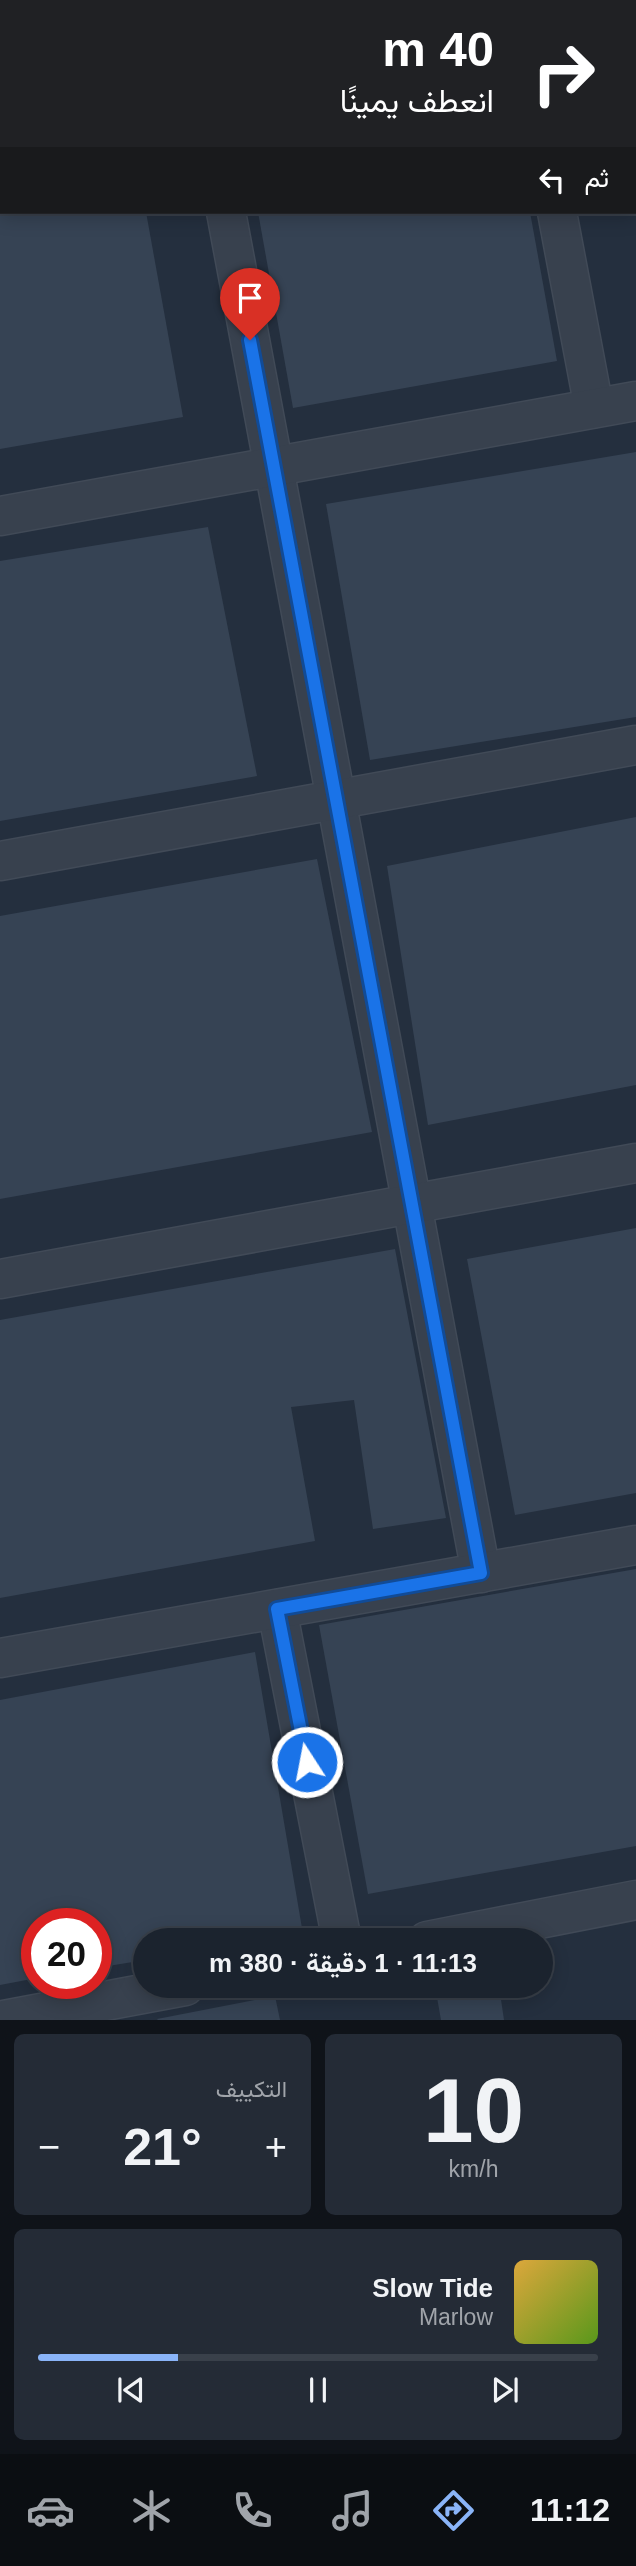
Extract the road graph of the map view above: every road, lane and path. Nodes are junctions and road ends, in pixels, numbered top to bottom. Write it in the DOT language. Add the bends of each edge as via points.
graph roads {
  1 [pos="226,214"];
  2 [pos="557,214"];
  3 [pos="636,401"];
  4 [pos="594,408"];
  5 [pos="274,468"];
  6 [pos="0,516"];
  7 [pos="636,745"];
  8 [pos="336,799"];
  9 [pos="0,861"];
  10 [pos="636,1163"];
  11 [pos="412,1204"];
  12 [pos="0,1279"];
  13 [pos="636,1545"];
  14 [pos="481,1573"];
  15 [pos="277,1609"];
  16 [pos="0,1658"];
  17 [pos="636,1900"];
  18 [pos="339,1928"];
  19 [pos="493,1928"];
  20 [pos="133,1996"];
  21 [pos="4,2020"];
  1 -- 5 [label="lane"];
  2 -- 4 [label="lane"];
  3 -- 4 [label="lane"];
  4 -- 5 [label="lane"];
  5 -- 6 [label="lane"];
  5 -- 8 [label="lane"];
  7 -- 8 [label="lane"];
  8 -- 9 [label="lane"];
  8 -- 11 [label="lane"];
  10 -- 11 [label="lane"];
  11 -- 12 [label="lane"];
  11 -- 14 [label="lane"];
  13 -- 14 [label="lane"];
  14 -- 15 [label="lane"];
  15 -- 16 [label="lane"];
  15 -- 18 [label="lane"];
  17 -- 19 [label="lane"];
  20 -- 21 [label="lane"];
}
